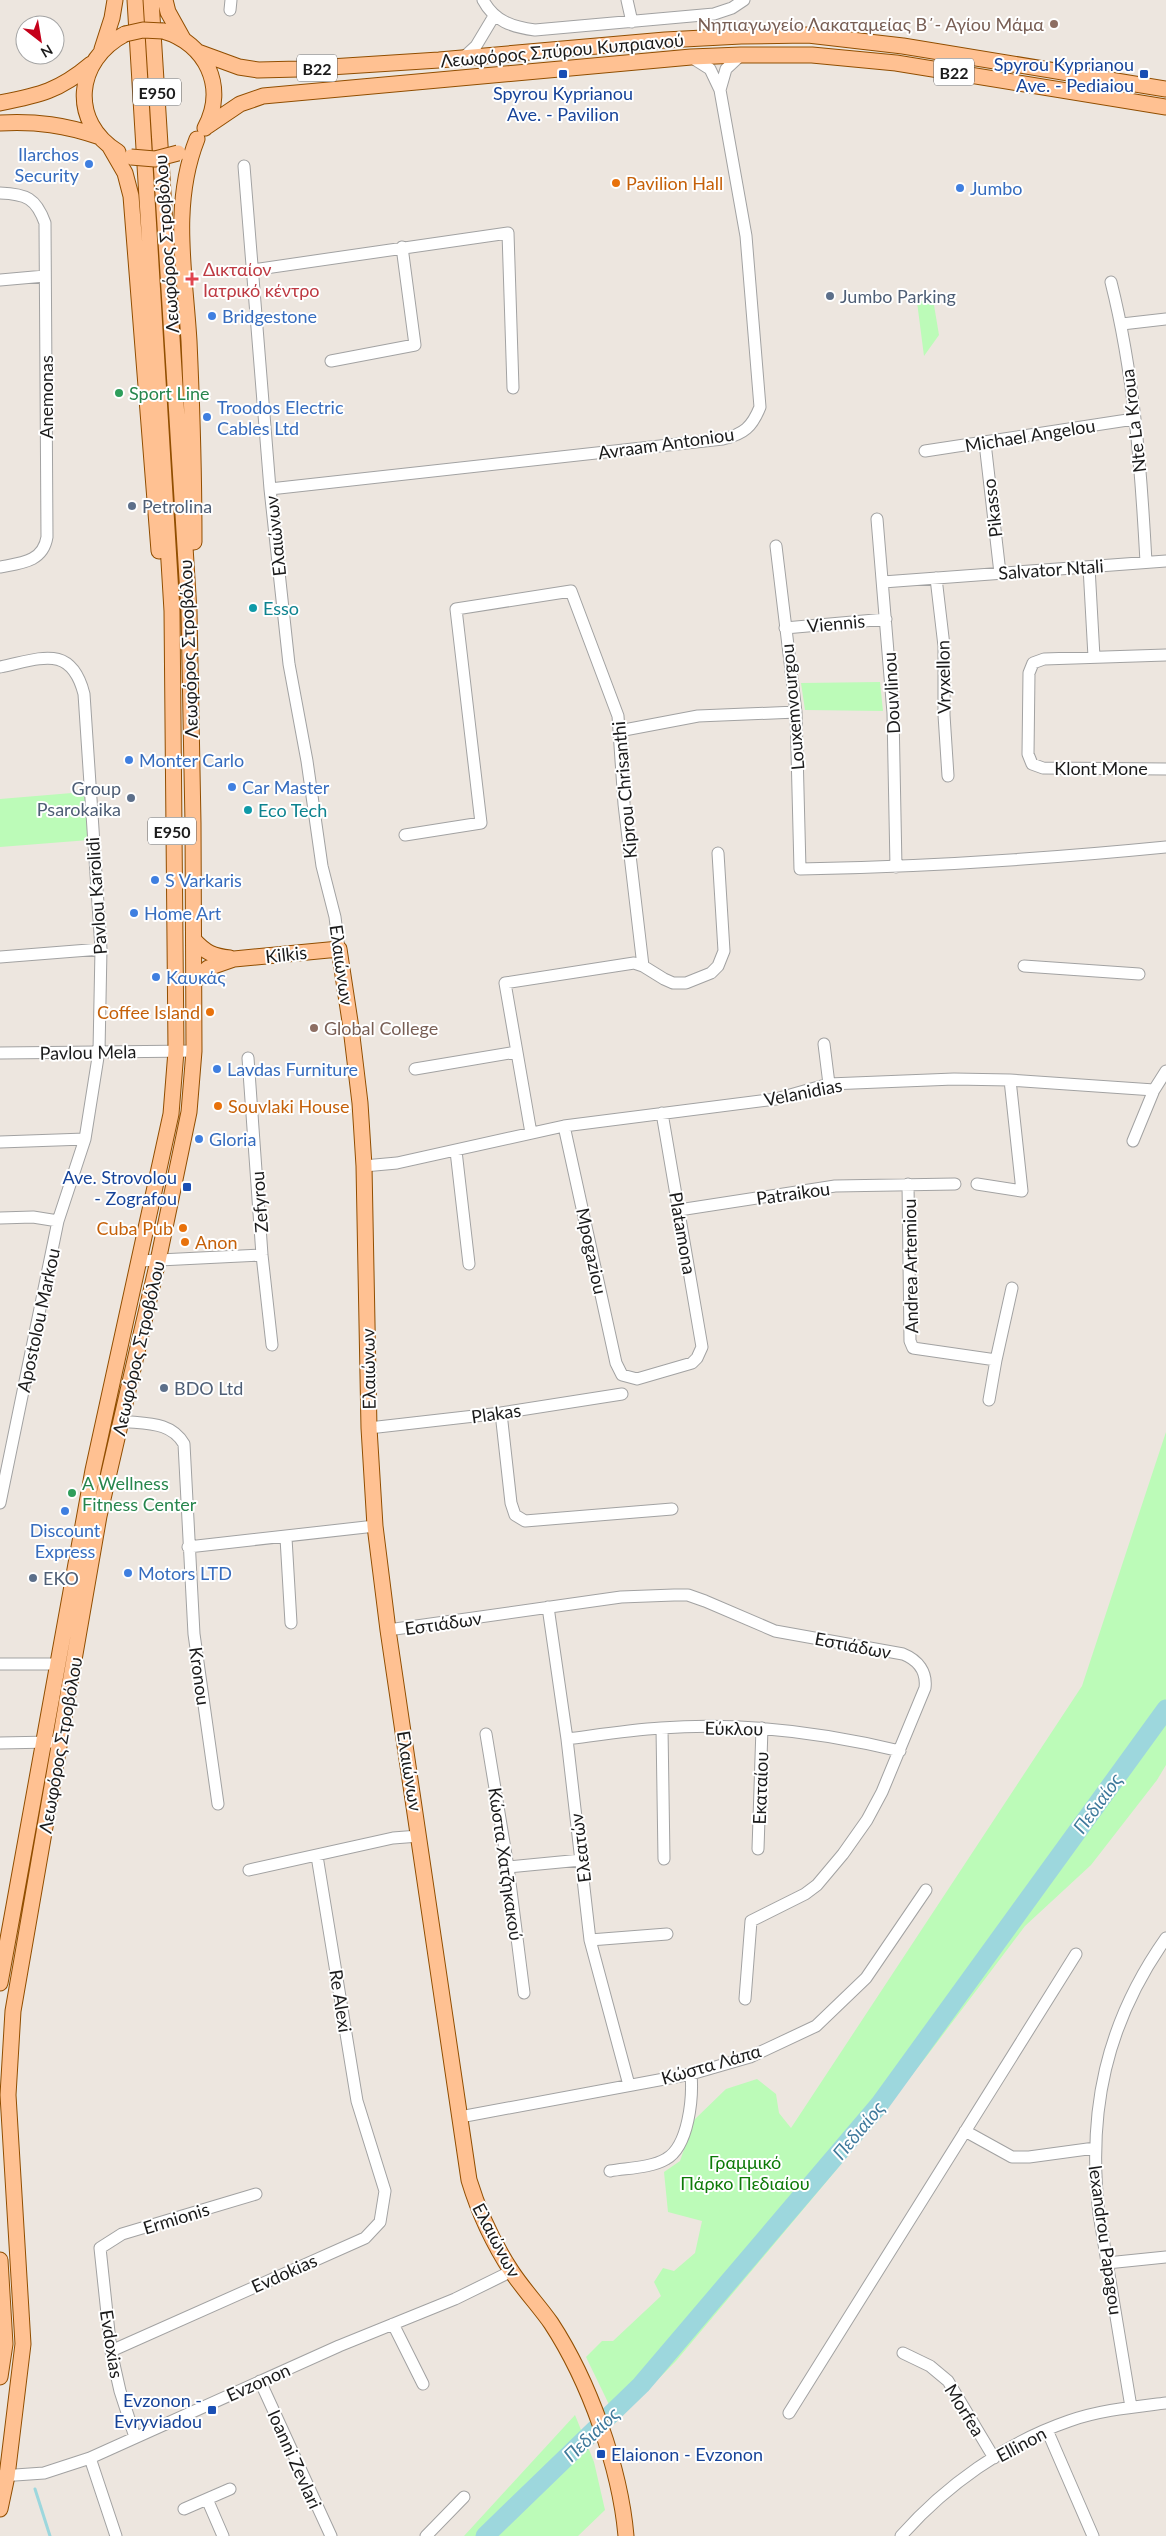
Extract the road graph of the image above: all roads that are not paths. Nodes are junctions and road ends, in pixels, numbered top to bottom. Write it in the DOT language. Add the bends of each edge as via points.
graph roads {
  1 [pos="115,0"];
  2 [pos="135,0"];
  3 [pos="151,0"];
  4 [pos="165,0"];
  5 [pos="483,0"];
  6 [pos="627,0"];
  7 [pos="744,0"];
  8 [pos="494,16"];
  9 [pos="632,22"];
  10 [pos="183,39"];
  11 [pos="198,52"];
  12 [pos="741,55"];
  13 [pos="98,56"];
  14 [pos="691,57"];
  15 [pos="462,58"];
  16 [pos="1166,89"];
  17 [pos="720,90"];
  18 [pos="0,103"];
  19 [pos="1166,107"];
  20 [pos="0,124"];
  21 [pos="201,133"];
  22 [pos="105,142"];
  23 [pos="244,166"];
  24 [pos="0,193"];
  25 [pos="402,247"];
  26 [pos="252,270"];
  27 [pos="45,276"];
  28 [pos="0,280"];
  29 [pos="1111,282"];
  30 [pos="1166,318"];
  31 [pos="1122,324"];
  32 [pos="331,361"];
  33 [pos="513,388"];
  34 [pos="1134,419"];
  35 [pos="985,443"];
  36 [pos="925,451"];
  37 [pos="270,489"];
  38 [pos="877,519"];
  39 [pos="776,546"];
  40 [pos="1166,561"];
  41 [pos="1146,562"];
  42 [pos="0,567"];
  43 [pos="1089,567"];
  44 [pos="1000,573"];
  45 [pos="936,578"];
  46 [pos="883,582"];
  47 [pos="172,611"];
  48 [pos="189,611"];
  49 [pos="886,619"];
  50 [pos="785,628"];
  51 [pos="1166,655"];
  52 [pos="1094,657"];
  53 [pos="0,667"];
  54 [pos="796,712"];
  55 [pos="619,731"];
  56 [pos="1166,769"];
  57 [pos="948,776"];
  58 [pos="405,835"];
  59 [pos="1166,847"];
  60 [pos="718,853"];
  61 [pos="896,867"];
  62 [pos="194,940"];
  63 [pos="338,948"];
  64 [pos="101,949"];
  65 [pos="0,957"];
  66 [pos="234,959"];
  67 [pos="643,966"];
  68 [pos="1024,966"];
  69 [pos="1138,974"];
  70 [pos="194,982"];
  71 [pos="824,1044"];
  72 [pos="194,1051"];
  73 [pos="98,1052"];
  74 [pos="176,1052"];
  75 [pos="516,1052"];
  76 [pos="0,1053"];
  77 [pos="248,1058"];
  78 [pos="414,1069"];
  79 [pos="1166,1071"];
  80 [pos="1010,1080"];
  81 [pos="829,1084"];
  82 [pos="1154,1090"];
  83 [pos="662,1113"];
  84 [pos="564,1126"];
  85 [pos="531,1133"];
  86 [pos="85,1139"];
  87 [pos="1133,1141"];
  88 [pos="0,1142"];
  89 [pos="456,1151"];
  90 [pos="364,1166"];
  91 [pos="908,1184"];
  92 [pos="955,1184"];
  93 [pos="977,1184"];
  94 [pos="679,1210"];
  95 [pos="0,1218"];
  96 [pos="58,1221"];
  97 [pos="262,1255"];
  98 [pos="139,1261"];
  99 [pos="158,1261"];
  100 [pos="469,1264"];
  101 [pos="1012,1288"];
  102 [pos="272,1345"];
  103 [pos="701,1353"];
  104 [pos="996,1360"];
  105 [pos="622,1394"];
  106 [pos="989,1400"];
  107 [pos="501,1414"];
  108 [pos="122,1421"];
  109 [pos="369,1428"];
  110 [pos="2,1479"];
  111 [pos="0,1503"];
  112 [pos="672,1509"];
  113 [pos="375,1526"];
  114 [pos="286,1538"];
  115 [pos="188,1547"];
  116 [pos="548,1607"];
  117 [pos="291,1622"];
  118 [pos="388,1630"];
  119 [pos="0,1664"];
  120 [pos="56,1664"];
  121 [pos="662,1728"];
  122 [pos="762,1728"];
  123 [pos="486,1734"];
  124 [pos="566,1739"];
  125 [pos="42,1742"];
  126 [pos="61,1742"];
  127 [pos="0,1743"];
  128 [pos="900,1751"];
  129 [pos="218,1804"];
  130 [pos="419,1836"];
  131 [pos="758,1848"];
  132 [pos="317,1856"];
  133 [pos="581,1860"];
  134 [pos="664,1860"];
  135 [pos="508,1867"];
  136 [pos="249,1870"];
  137 [pos="926,1890"];
  138 [pos="667,1934"];
  139 [pos="1166,1938"];
  140 [pos="590,1940"];
  141 [pos="1076,1954"];
  142 [pos="0,1983"];
  143 [pos="524,1993"];
  144 [pos="745,1999"];
  145 [pos="691,2074"];
  146 [pos="629,2085"];
  147 [pos="460,2117"];
  148 [pos="965,2131"];
  149 [pos="370,2146"];
  150 [pos="1094,2148"];
  151 [pos="610,2170"];
  152 [pos="256,2194"];
  153 [pos="100,2248"];
  154 [pos="1166,2257"];
  155 [pos="0,2260"];
  156 [pos="1107,2263"];
  157 [pos="512,2271"];
  158 [pos="393,2324"];
  159 [pos="2,2345"];
  160 [pos="112,2351"];
  161 [pos="903,2353"];
  162 [pos="22,2361"];
  163 [pos="0,2371"];
  164 [pos="260,2381"];
  165 [pos="423,2384"];
  166 [pos="1166,2402"];
  167 [pos="1131,2407"];
  168 [pos="789,2413"];
  169 [pos="1047,2430"];
  170 [pos="135,2437"];
  171 [pos="90,2458"];
  172 [pos="994,2458"];
  173 [pos="3,2476"];
  174 [pos="230,2489"];
  175 [pos="464,2497"];
  176 [pos="207,2500"];
  177 [pos="0,2509"];
  178 [pos="184,2509"];
  179 [pos="116,2536"];
  180 [pos="223,2536"];
  181 [pos="331,2536"];
  182 [pos="426,2536"];
  183 [pos="626,2536"];
  184 [pos="901,2536"];
  185 [pos="1093,2536"];
  1 -- 13 [label="main road"];
  2 -- 47 [label="main road, Λεωφόρος Στροβόλου / E950"];
  3 -- 48 [label="main road, Λεωφόρος Στροβόλου / E950"];
  4 -- 10 [label="main road"];
  5 -- 8 [label="street"];
  6 -- 9 [label="street"];
  7 -- 9 [label="street" via="714,14"];
  8 -- 9 [label="street" via="508,24 534,30"];
  8 -- 15 [label="street" via="476,46"];
  10 -- 11 [label="main road"];
  10 -- 13 [label="main road, bridge" via="162,31 143,30 125,34"];
  11 -- 15 [label="main road, Λεωφόρος Σπύρου Κυπριανού / B22" via="223,63 258,70"];
  11 -- 21 [label="main road" via="208,66 214,84 214,104"];
  12 -- 14 [label="main road, Λεωφόρος Σπύρου Κυπριανού / B22"];
  12 -- 17 [label="street" via="726,69"];
  12 -- 19 [label="main road, Λεωφόρος Σπύρου Κυπριανού / B22" via="812,55 896,63"];
  13 -- 18 [label="main road" via="70,81 55,89"];
  13 -- 22 [label="main road" via="86,78 84,97 87,115"];
  14 -- 17 [label="street" via="710,69"];
  14 -- 21 [label="main road, Λεωφόρος Σπύρου Κυπριανού / B22" via="263,96 240,104"];
  15 -- 16 [label="main road, Λεωφόρος Σπύρου Κυπριανού / B22" via="665,40 808,35 903,46"];
  17 -- 37 [label="street, Avraam Antoniou" via="746,236 760,407 750,428 722,440"];
  20 -- 22 [label="main road" via="30,121 57,124"];
  21 -- 22 [label="main road, bridge" via="178,153 155,159 131,157"];
  21 -- 48 [label="main road, E950" via="185,174 181,211 193,418 194,580"];
  22 -- 47 [label="main road, E950" via="125,173 131,196 160,562"];
  23 -- 26 [label="street, Ελαιώνων"];
  24 -- 27 [label="street, Anemonas" via="22,195 40,211 45,224"];
  25 -- 26 [label="street"];
  25 -- 32 [label="street" via="415,345"];
  25 -- 33 [label="street" via="508,233"];
  26 -- 37 [label="street, Ελαιώνων"];
  27 -- 28 [label="street"];
  27 -- 42 [label="street, Anemonas" via="47,537 41,553 34,559"];
  29 -- 31 [label="street, Nte La Kroua"];
  30 -- 31 [label="street"];
  31 -- 34 [label="street, Nte La Kroua"];
  34 -- 35 [label="street, Michael Angelou"];
  34 -- 41 [label="street, Nte La Kroua"];
  35 -- 36 [label="street, Michael Angelou"];
  35 -- 44 [label="street, Pikasso"];
  37 -- 63 [label="street, Ελαιώνων" via="289,664"];
  38 -- 46 [label="street, Douvlinou"];
  39 -- 50 [label="street, Louxemvourgou"];
  40 -- 41 [label="street, Salvator Ntali"];
  41 -- 43 [label="street, Salvator Ntali"];
  43 -- 44 [label="street, Salvator Ntali"];
  43 -- 52 [label="street"];
  44 -- 45 [label="street, Salvator Ntali"];
  45 -- 46 [label="street, Salvator Ntali"];
  45 -- 57 [label="street, Vryxellon" via="944,646"];
  46 -- 49 [label="street, Douvlinou"];
  47 -- 74 [label="main road, Λεωφόρος Στροβόλου / E950"];
  48 -- 62 [label="main road, Λεωφόρος Στροβόλου / E950"];
  49 -- 50 [label="street, Viennis"];
  49 -- 61 [label="street, Douvlinou" via="893,713"];
  50 -- 54 [label="street, Louxemvourgou"];
  51 -- 52 [label="street, Klont Mone"];
  52 -- 56 [label="street, Klont Mone" via="1044,659 1033,663 1029,673 1028,754 1032,764 1043,768"];
  53 -- 64 [label="street, Pavlou Karolidi" via="51,657 64,660 78,674 84,694"];
  54 -- 55 [label="street" via="698,716"];
  54 -- 61 [label="street, Louxemvourgou" via="800,869"];
  55 -- 58 [label="street, Kiprou Chrisanthi" via="618,716 571,591 456,609 481,823"];
  55 -- 67 [label="street, Kiprou Chrisanthi"];
  59 -- 61 [label="street"];
  60 -- 67 [label="street" via="724,951 718,966 711,973 686,983 673,983"];
  62 -- 66 [label="main road, Kilkis" via="213,956"];
  62 -- 70 [label="main road, Λεωφόρος Στροβόλου / E950"];
  63 -- 66 [label="main road, Kilkis"];
  63 -- 90 [label="main road, Ελαιώνων" via="352,1036"];
  64 -- 65 [label="street"];
  64 -- 73 [label="street, Pavlou Karolidi"];
  66 -- 70 [label="main road, Kilkis" via="208,968"];
  67 -- 75 [label="street" via="634,963 505,983"];
  68 -- 69 [label="street"];
  70 -- 72 [label="main road, Λεωφόρος Στροβόλου / E950"];
  71 -- 81 [label="street"];
  72 -- 74 [label="street, Pavlou Mela"];
  72 -- 99 [label="main road, Λεωφόρος Στροβόλου / E950" via="189,1112"];
  73 -- 74 [label="street, Pavlou Mela"];
  73 -- 76 [label="street, Pavlou Mela"];
  73 -- 86 [label="street, Pavlou Karolidi"];
  74 -- 98 [label="main road, Λεωφόρος Στροβόλου / E950" via="171,1114"];
  75 -- 78 [label="street"];
  75 -- 85 [label="street"];
  77 -- 97 [label="street, Zefyrou"];
  79 -- 82 [label="street"];
  80 -- 81 [label="street, Velanidias"];
  80 -- 82 [label="street, Velanidias"];
  80 -- 93 [label="street" via="1022,1191"];
  81 -- 83 [label="street, Velanidias" via="776,1099"];
  82 -- 87 [label="street"];
  83 -- 84 [label="street, Velanidias"];
  83 -- 94 [label="street, Platamona"];
  84 -- 85 [label="street, Velanidias"];
  84 -- 103 [label="street, Mpogaziou" via="616,1363 622,1375 636,1379 683,1366"];
  85 -- 89 [label="street, Velanidias"];
  86 -- 88 [label="street"];
  86 -- 96 [label="street, Apostolou Markou"];
  89 -- 90 [label="street, Velanidias"];
  89 -- 100 [label="street"];
  90 -- 109 [label="main road, Ελαιώνων"];
  91 -- 92 [label="street, Patraikou"];
  91 -- 94 [label="street, Patraikou" via="835,1186"];
  91 -- 104 [label="street, Andrea Artemiou" via="910,1340 913,1348"];
  94 -- 103 [label="street, Platamona"];
  95 -- 96 [label="street" via="33,1217"];
  96 -- 110 [label="street, Apostolou Markou"];
  97 -- 99 [label="street"];
  97 -- 102 [label="street, Zefyrou"];
  98 -- 99 [label="street"];
  98 -- 120 [label="main road, Λεωφόρος Στροβόλου / E950" via="93,1470"];
  99 -- 108 [label="main road, Λεωφόρος Στροβόλου / E950"];
  101 -- 104 [label="street"];
  104 -- 106 [label="street"];
  105 -- 107 [label="street, Plakas"];
  107 -- 109 [label="street, Plakas"];
  107 -- 112 [label="street" via="515,1515 526,1521"];
  108 -- 115 [label="street, Kronou" via="166,1426 184,1444"];
  108 -- 126 [label="main road, Λεωφόρος Στροβόλου / E950" via="99,1516"];
  109 -- 113 [label="main road, Ελαιώνων"];
  110 -- 111 [label="street, Apostolou Markou"];
  113 -- 114 [label="street"];
  113 -- 118 [label="main road, Ελαιώνων"];
  114 -- 115 [label="street"];
  114 -- 117 [label="street"];
  115 -- 129 [label="street, Kronou" via="194,1634"];
  116 -- 118 [label="street, Εστιάδων"];
  116 -- 124 [label="street, Ελεατών"];
  116 -- 128 [label="street, Εστιάδων" via="650,1594 688,1596 775,1631 909,1656 921,1667 926,1680"];
  118 -- 130 [label="main road, Ελαιώνων"];
  119 -- 120 [label="street"];
  120 -- 125 [label="main road, Λεωφόρος Στροβόλου / E950"];
  121 -- 122 [label="street, Εύκλου"];
  121 -- 124 [label="street, Εύκλου"];
  121 -- 134 [label="street"];
  122 -- 128 [label="street, Εύκλου" via="817,1734"];
  122 -- 131 [label="street, Εκαταίου"];
  123 -- 135 [label="street, Κώστα Χατζηκακού"];
  124 -- 133 [label="street, Ελεατών"];
  125 -- 126 [label="street"];
  125 -- 127 [label="street"];
  125 -- 142 [label="main road, Λεωφόρος Στροβόλου / E950"];
  126 -- 162 [label="main road, Λεωφόρος Στροβόλου / E950" via="13,2011 10,2054 9,2128 22,2305"];
  128 -- 144 [label="street, Εστιάδων" via="866,1820 816,1885 794,1901 751,1921"];
  130 -- 132 [label="street" via="393,1838"];
  130 -- 147 [label="main road, Ελαιώνων"];
  132 -- 136 [label="street"];
  132 -- 149 [label="street, Re Alexi" via="357,2101"];
  133 -- 135 [label="street"];
  133 -- 140 [label="street, Ελεατών"];
  135 -- 143 [label="street, Κώστα Χατζηκακού"];
  137 -- 145 [label="street, Κώστα Λάπα" via="866,1978 816,2026 750,2057"];
  138 -- 140 [label="street"];
  139 -- 150 [label="street, lexandrou Papagou" via="1136,1984 1114,2038 1098,2100"];
  140 -- 146 [label="street, Ελεατών"];
  141 -- 148 [label="street"];
  145 -- 146 [label="street, Κώστα Λάπα"];
  145 -- 151 [label="street" via="692,2107 680,2140 670,2156 659,2162"];
  146 -- 147 [label="street, Κώστα Λάπα"];
  147 -- 157 [label="main road, Ελαιώνων" via="476,2205"];
  148 -- 150 [label="street" via="1012,2157"];
  148 -- 168 [label="street"];
  149 -- 160 [label="street, Evdokias" via="385,2190 384,2210 380,2222 365,2238"];
  150 -- 156 [label="street, lexandrou Papagou" via="1097,2198"];
  152 -- 153 [label="street, Ermionis" via="122,2234"];
  153 -- 160 [label="street, Evdoxias"];
  154 -- 156 [label="street"];
  155 -- 159 [label="main road"];
  156 -- 167 [label="street, lexandrou Papagou"];
  157 -- 158 [label="street, Evzonon"];
  157 -- 183 [label="main road, Ελαιώνων" via="551,2323 584,2387 615,2473"];
  158 -- 164 [label="street, Evzonon"];
  158 -- 165 [label="street"];
  159 -- 163 [label="main road"];
  160 -- 170 [label="street, Evdoxias" via="120,2392"];
  161 -- 172 [label="street, Morfea" via="930,2366 948,2381"];
  162 -- 163 [label="street"];
  162 -- 173 [label="main road, Λεωφόρος Στροβόλου / E950"];
  164 -- 170 [label="street, Evzonon"];
  164 -- 181 [label="street, Ioanni Zevlari"];
  166 -- 167 [label="street, Ellinon"];
  167 -- 169 [label="street, Ellinon" via="1091,2415"];
  169 -- 172 [label="street, Ellinon"];
  169 -- 185 [label="street"];
  170 -- 171 [label="street, Evzonon"];
  171 -- 173 [label="street, Evzonon" via="44,2473"];
  171 -- 179 [label="street"];
  172 -- 184 [label="street, Ellinon" via="949,2489"];
  173 -- 177 [label="main road, Λεωφόρος Στροβόλου / E950"];
  174 -- 176 [label="street"];
  175 -- 182 [label="street"];
  176 -- 178 [label="street"];
  176 -- 180 [label="street"];
}
